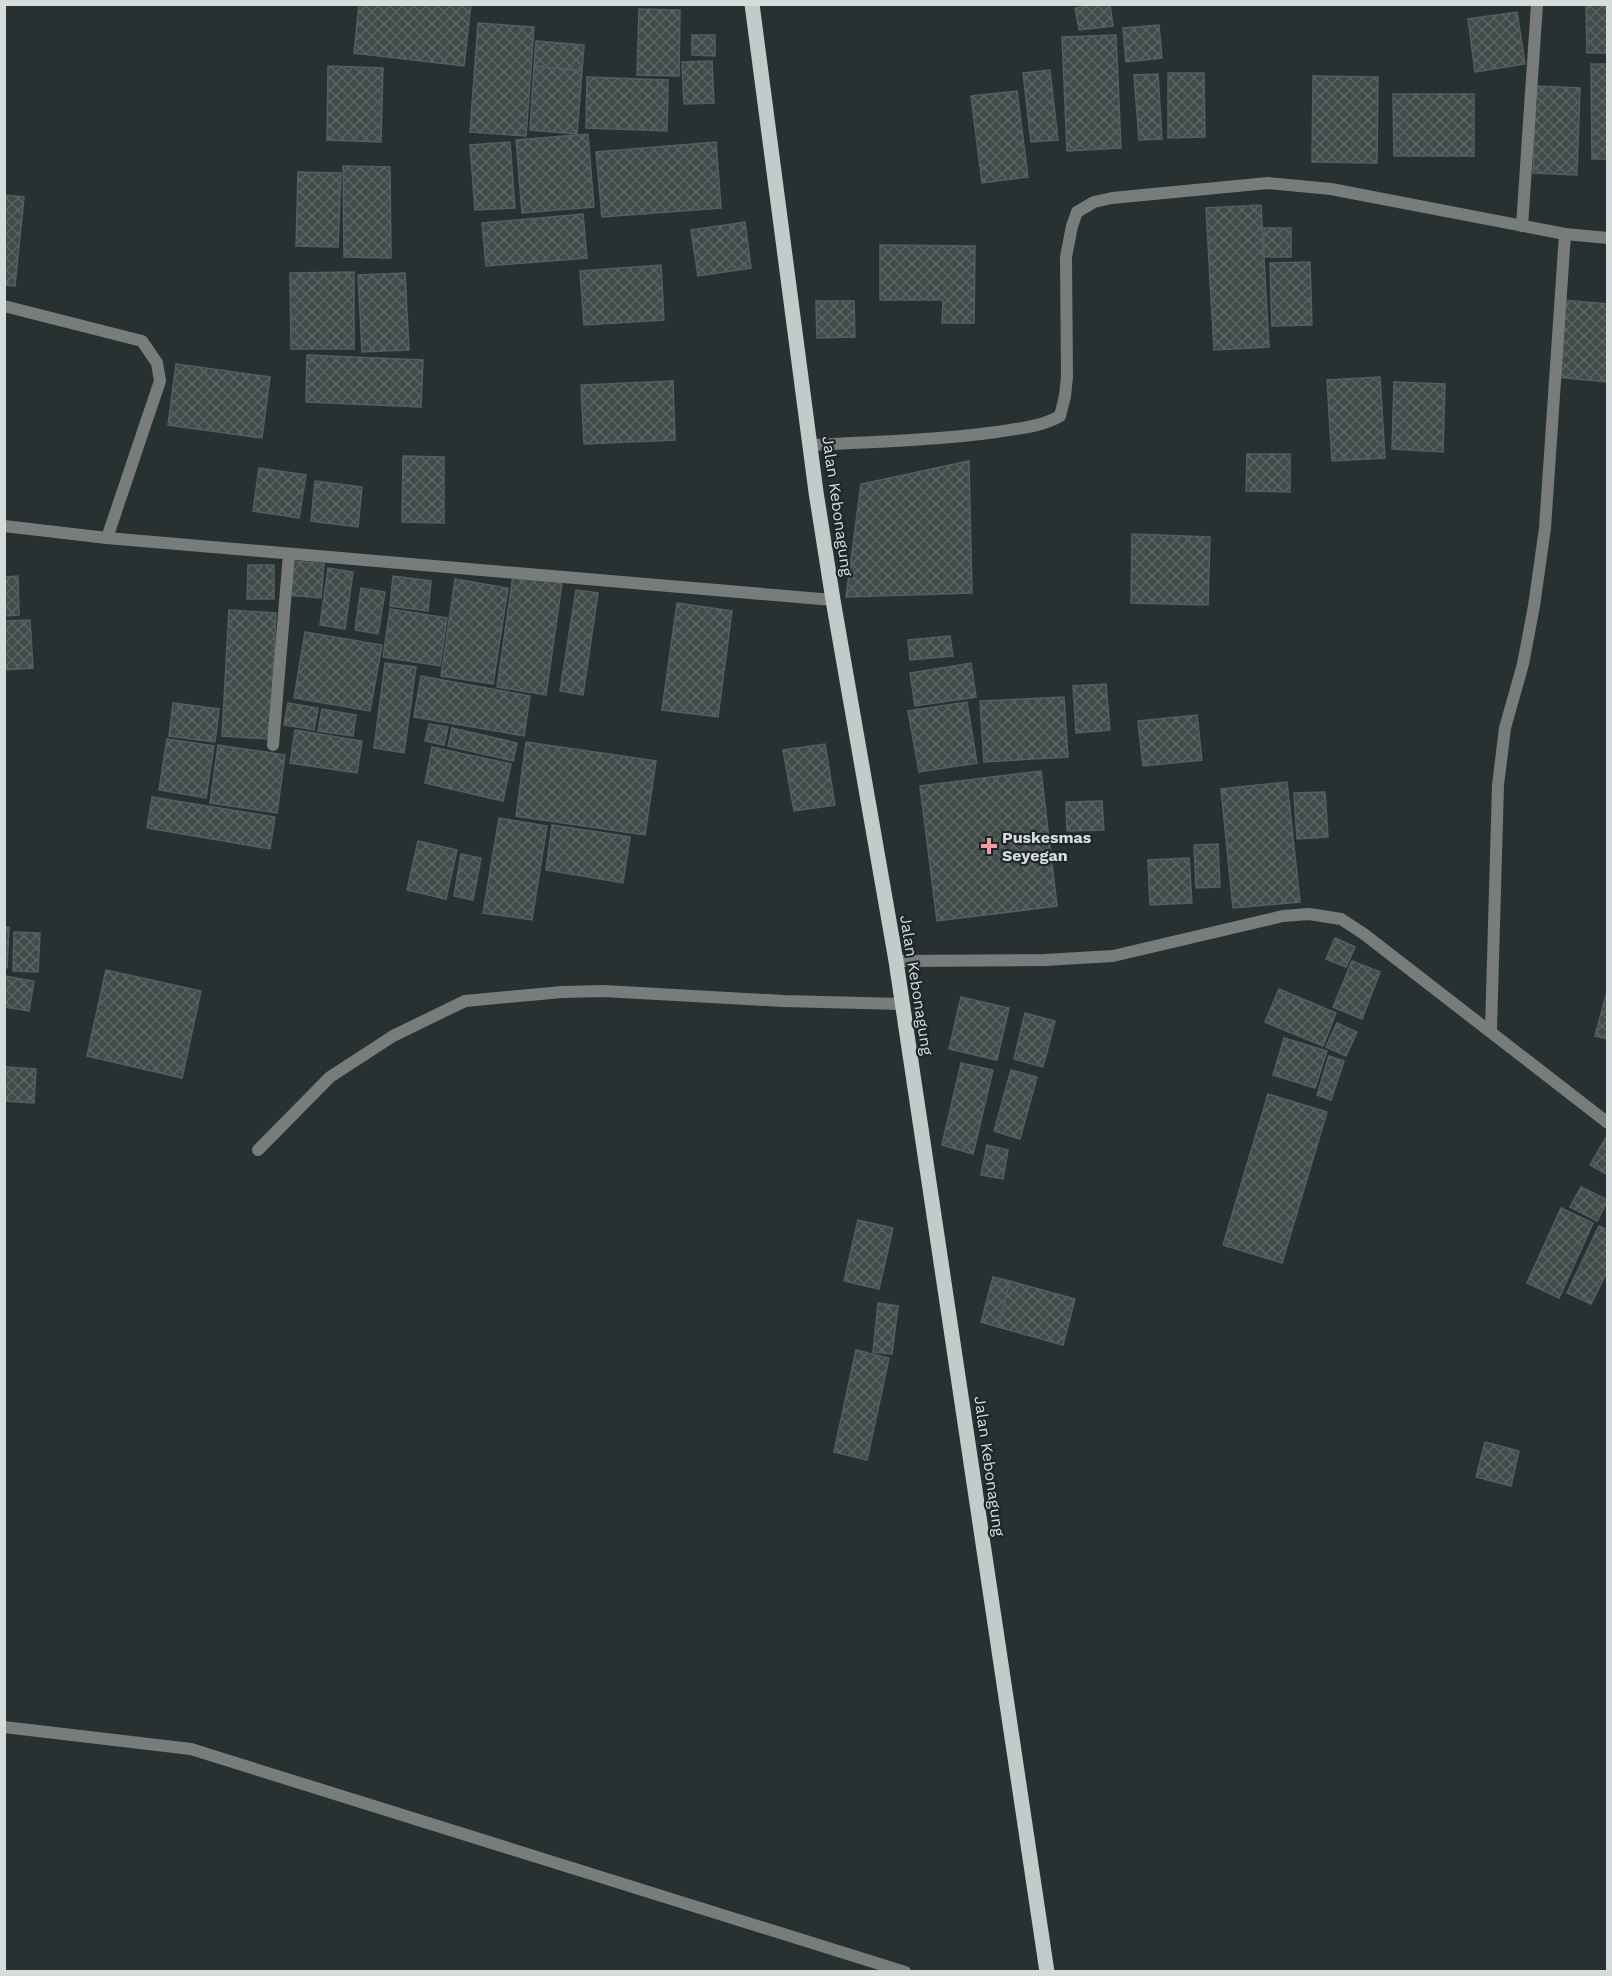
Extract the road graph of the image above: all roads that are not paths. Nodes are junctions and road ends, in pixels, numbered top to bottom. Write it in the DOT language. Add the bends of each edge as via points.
graph roads {
  1 [pos="752,4"];
  2 [pos="1537,4"];
  3 [pos="1522,226"];
  4 [pos="1565,234"];
  5 [pos="1608,238"];
  6 [pos="4,306"];
  7 [pos="811,445"];
  8 [pos="4,526"];
  9 [pos="107,538"];
  10 [pos="289,554"];
  11 [pos="833,600"];
  12 [pos="273,745"];
  13 [pos="896,961"];
  14 [pos="902,1004"];
  15 [pos="1491,1030"];
  16 [pos="1608,1123"];
  17 [pos="258,1150"];
  18 [pos="4,1727"];
  19 [pos="905,1971"];
  20 [pos="1047,1971"];
  1 -- 7 [label="main road, Jalan Kebonagung"];
  2 -- 3 [label="street"];
  3 -- 4 [label="street"];
  3 -- 7 [label="street" via="1331,189 1268,183 1094,202 1077,212 1067,244 1067,377 1060,416 1027,427 961,437"];
  4 -- 5 [label="street"];
  4 -- 15 [label="street" via="1545,528 1523,664 1505,728 1498,785"];
  6 -- 9 [label="street" via="142,341 157,363 160,381"];
  7 -- 11 [label="main road, Jalan Kebonagung"];
  8 -- 9 [label="street"];
  9 -- 10 [label="street"];
  10 -- 11 [label="street"];
  10 -- 12 [label="street"];
  11 -- 13 [label="main road, Jalan Kebonagung"];
  13 -- 14 [label="main road, Jalan Kebonagung"];
  13 -- 15 [label="street" via="1113,956 1283,916 1309,914 1341,919 1365,934"];
  14 -- 17 [label="street" via="604,991 465,1001 393,1036 330,1077"];
  14 -- 20 [label="main road, Jalan Kebonagung"];
  15 -- 16 [label="street"];
  18 -- 19 [label="street" via="191,1749"];
}
